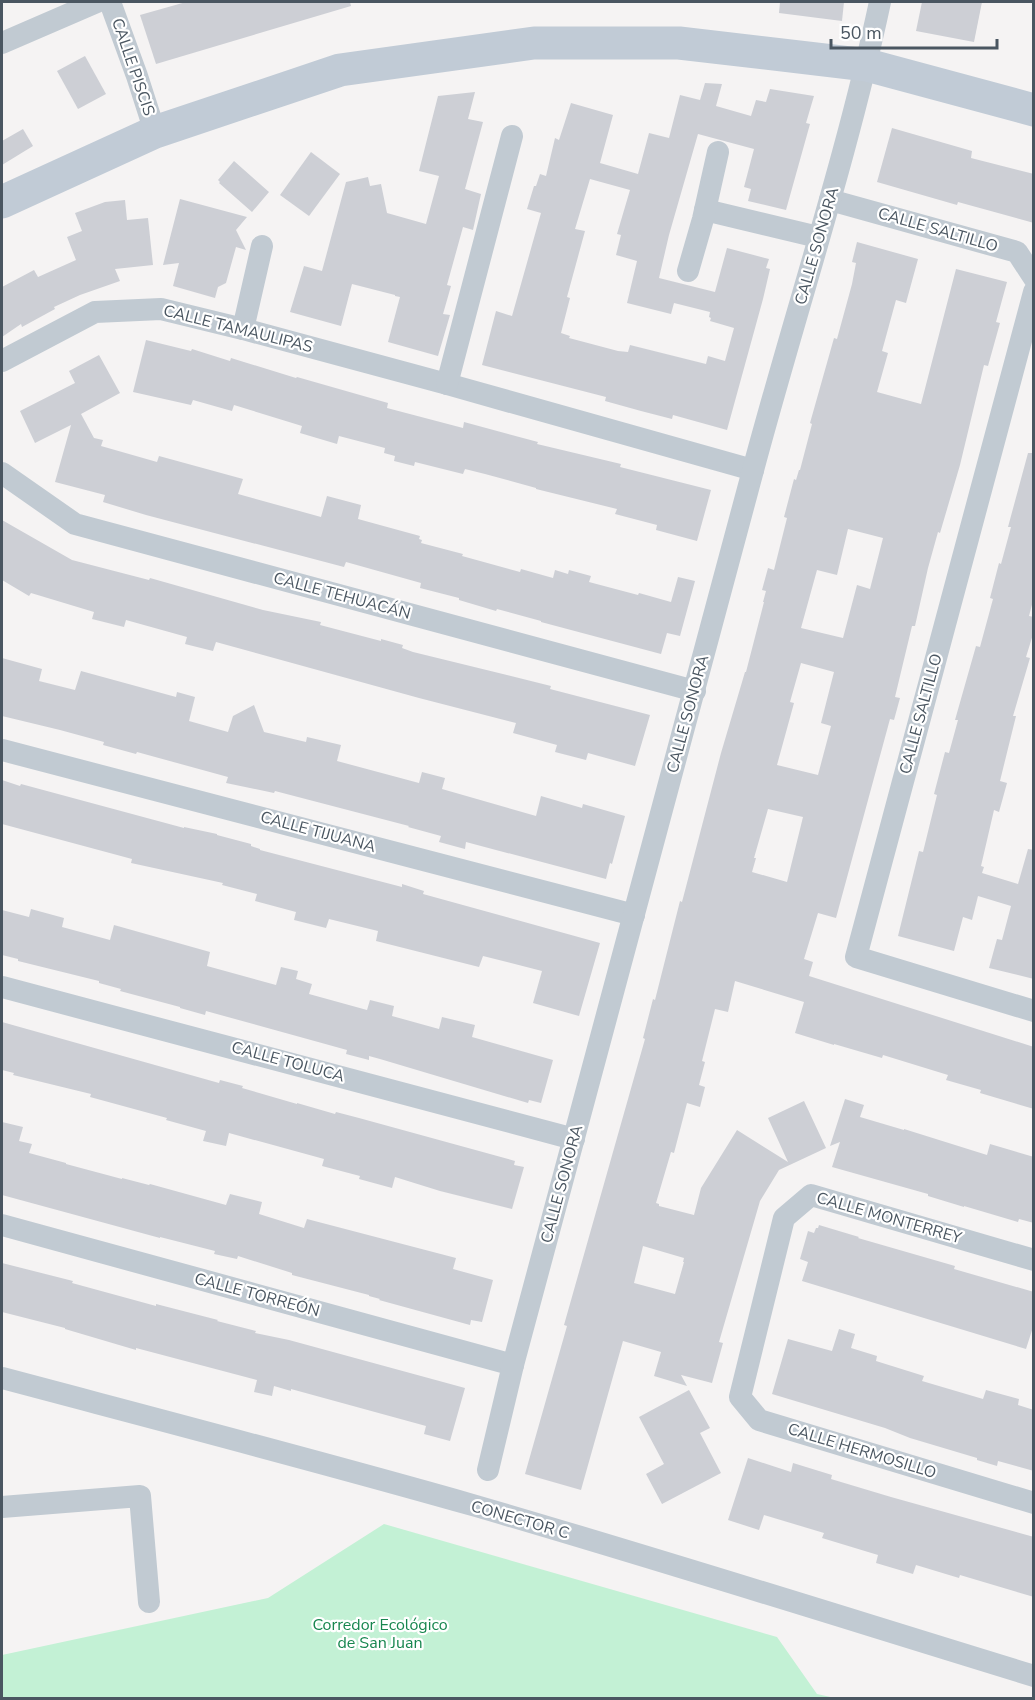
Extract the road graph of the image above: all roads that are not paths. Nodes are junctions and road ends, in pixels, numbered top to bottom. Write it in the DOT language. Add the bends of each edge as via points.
graph roads {
  1 [pos="97,2"];
  2 [pos="110,2"];
  3 [pos="880,2"];
  4 [pos="2,43"];
  5 [pos="867,65"];
  6 [pos="1034,110"];
  7 [pos="155,132"];
  8 [pos="512,136"];
  9 [pos="718,152"];
  10 [pos="830,200"];
  11 [pos="2,202"];
  12 [pos="705,210"];
  13 [pos="818,237"];
  14 [pos="262,246"];
  15 [pos="688,271"];
  16 [pos="1034,278"];
  17 [pos="1034,292"];
  18 [pos="243,328"];
  19 [pos="2,361"];
  20 [pos="447,384"];
  21 [pos="753,470"];
  22 [pos="2,473"];
  23 [pos="695,691"];
  24 [pos="2,750"];
  25 [pos="634,915"];
  26 [pos="2,987"];
  27 [pos="1034,1011"];
  28 [pos="574,1138"];
  29 [pos="2,1225"];
  30 [pos="1034,1260"];
  31 [pos="751,1356"];
  32 [pos="513,1365"];
  33 [pos="2,1378"];
  34 [pos="488,1470"];
  35 [pos="1034,1503"];
  36 [pos="2,1507"];
  37 [pos="149,1602"];
  38 [pos="1034,1676"];
  1 -- 4 [label="street"];
  2 -- 7 [label="street, CALLE PISCIS"];
  3 -- 5 [label="street, CALLE SONORA"];
  5 -- 6 [label="street"];
  5 -- 7 [label="street" via="679,43 534,44 340,70"];
  5 -- 10 [label="street, CALLE SONORA"];
  7 -- 11 [label="street"];
  8 -- 20 [label="street"];
  9 -- 12 [label="street"];
  10 -- 13 [label="street, CALLE SONORA"];
  10 -- 16 [label="street, CALLE SALTILLO" via="1017,252"];
  12 -- 13 [label="street"];
  12 -- 15 [label="street"];
  13 -- 21 [label="street, CALLE SONORA"];
  14 -- 18 [label="street"];
  17 -- 27 [label="street, CALLE SALTILLO" via="856,957"];
  18 -- 19 [label="street, CALLE TAMAULIPAS" via="161,309 95,312"];
  18 -- 20 [label="street, CALLE TAMAULIPAS"];
  20 -- 21 [label="street, CALLE TAMAULIPAS"];
  21 -- 23 [label="street, CALLE SONORA"];
  22 -- 23 [label="street, CALLE TEHUACÁN" via="75,524"];
  23 -- 25 [label="street, CALLE SONORA"];
  24 -- 25 [label="street, CALLE TIJUANA"];
  25 -- 28 [label="street, CALLE SONORA"];
  26 -- 28 [label="street, CALLE TOLUCA"];
  28 -- 32 [label="street, CALLE SONORA"];
  29 -- 32 [label="street, CALLE TORREÓN"];
  30 -- 31 [label="street, CALLE MONTERREY" via="811,1195 784,1218"];
  31 -- 35 [label="street, CALLE HERMOSILLO" via="740,1397 759,1420"];
  32 -- 34 [label="street, CALLE SONORA"];
  33 -- 38 [label="street, CONECTOR C" via="474,1506"];
  36 -- 37 [label="street" via="140,1496"];
}
